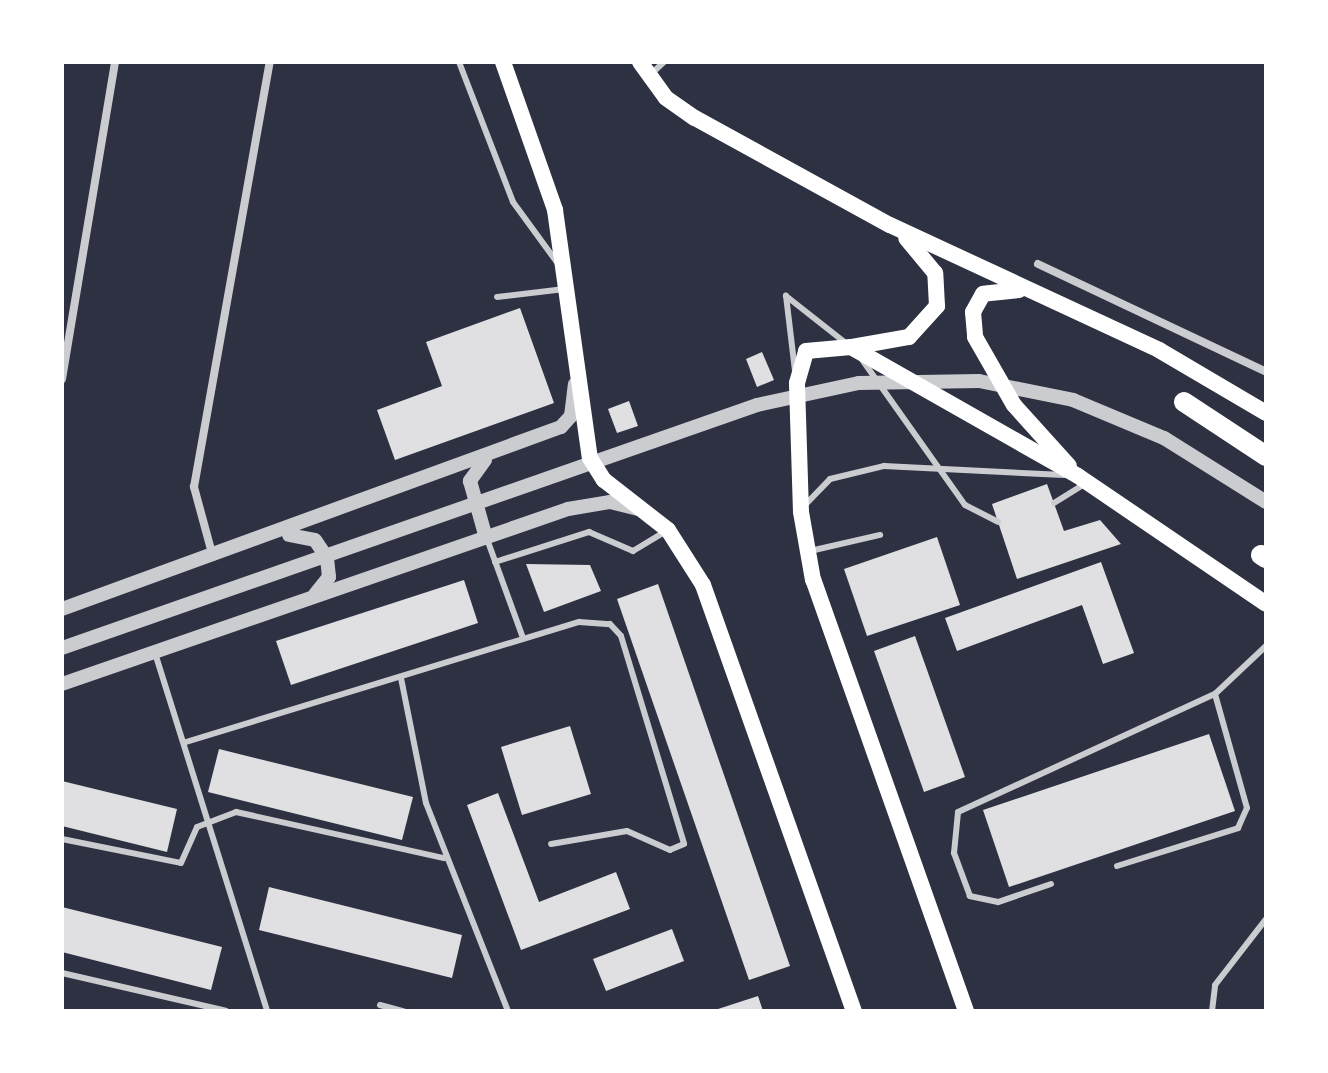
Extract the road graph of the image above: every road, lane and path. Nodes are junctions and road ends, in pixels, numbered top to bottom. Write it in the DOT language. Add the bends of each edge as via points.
graph roads {
  1 [pos="115,62"];
  2 [pos="270,62"];
  3 [pos="459,62"];
  4 [pos="503,62"];
  5 [pos="664,62"];
  6 [pos="644,69"];
  7 [pos="890,225"];
  8 [pos="1038,264"];
  9 [pos="563,269"];
  10 [pos="565,289"];
  11 [pos="1034,292"];
  12 [pos="497,297"];
  13 [pos="851,347"];
  14 [pos="574,360"];
  15 [pos="1266,372"];
  16 [pos="62,379"];
  17 [pos="797,383"];
  18 [pos="1184,402"];
  19 [pos="1266,413"];
  20 [pos="499,453"];
  21 [pos="1266,456"];
  22 [pos="933,465"];
  23 [pos="1083,479"];
  24 [pos="1266,502"];
  25 [pos="1054,503"];
  26 [pos="648,512"];
  27 [pos="801,512"];
  28 [pos="998,522"];
  29 [pos="668,530"];
  30 [pos="880,535"];
  31 [pos="486,538"];
  32 [pos="264,540"];
  33 [pos="807,552"];
  34 [pos="213,558"];
  35 [pos="495,562"];
  36 [pos="1266,604"];
  37 [pos="290,607"];
  38 [pos="62,609"];
  39 [pos="523,638"];
  40 [pos="1266,646"];
  41 [pos="62,648"];
  42 [pos="155,653"];
  43 [pos="401,678"];
  44 [pos="62,684"];
  45 [pos="1215,694"];
  46 [pos="186,742"];
  47 [pos="211,820"];
  48 [pos="62,839"];
  49 [pos="551,844"];
  50 [pos="444,858"];
  51 [pos="1117,866"];
  52 [pos="1051,884"];
  53 [pos="1266,919"];
  54 [pos="62,973"];
  55 [pos="380,1005"];
  56 [pos="226,1011"];
  57 [pos="267,1011"];
  58 [pos="403,1011"];
  59 [pos="508,1011"];
  60 [pos="854,1011"];
  61 [pos="966,1011"];
  62 [pos="1212,1011"];
  1 -- 16 [label="street"];
  2 -- 34 [label="street" via="194,487"];
  3 -- 9 [label="lane" via="513,202"];
  4 -- 9 [label="main road" via="539,163"];
  5 -- 6 [label="lane"];
  6 -- 7 [label="main road" via="681,110"];
  7 -- 11 [label="main road"];
  7 -- 13 [label="main road" via="930,263 937,306 909,337"];
  8 -- 15 [label="street"];
  9 -- 10 [label="main road"];
  10 -- 12 [label="lane"];
  10 -- 14 [label="main road"];
  11 -- 19 [label="main road" via="1159,350"];
  11 -- 23 [label="main road" via="983,294 973,312 975,337 1014,405"];
  13 -- 17 [label="main road" via="806,351"];
  13 -- 17 [label="lane" via="786,296"];
  13 -- 22 [label="lane"];
  13 -- 23 [label="main road"];
  14 -- 20 [label="street" via="567,421"];
  14 -- 26 [label="main road" via="590,458 604,480"];
  17 -- 27 [label="main road"];
  18 -- 21 [label="main road"];
  20 -- 31 [label="street" via="475,467 470,481"];
  20 -- 32 [label="street"];
  22 -- 23 [label="lane"];
  22 -- 27 [label="lane" via="884,466 830,479"];
  22 -- 28 [label="lane" via="965,505"];
  23 -- 25 [label="lane"];
  23 -- 36 [label="main road"];
  24 -- 41 [label="street" via="1164,438 1073,400 979,381 859,383 757,405"];
  26 -- 29 [label="main road"];
  26 -- 31 [label="street" via="597,502"];
  27 -- 33 [label="main road"];
  29 -- 35 [label="lane" via="633,551 589,532"];
  29 -- 60 [label="main road" via="711,603"];
  30 -- 33 [label="lane"];
  31 -- 35 [label="lane"];
  31 -- 37 [label="street"];
  32 -- 34 [label="street"];
  32 -- 37 [label="street" via="306,535 327,558 329,577 320,592"];
  33 -- 61 [label="main road"];
  34 -- 38 [label="street"];
  35 -- 39 [label="lane"];
  37 -- 42 [label="street"];
  39 -- 43 [label="lane"];
  39 -- 49 [label="lane" via="579,622 617,630 685,831 679,849 627,831"];
  40 -- 45 [label="lane"];
  42 -- 44 [label="street"];
  42 -- 46 [label="lane"];
  43 -- 46 [label="lane"];
  43 -- 50 [label="lane"];
  45 -- 51 [label="lane" via="1247,808 1238,828"];
  45 -- 52 [label="lane" via="958,812 954,853 970,896 998,902"];
  46 -- 47 [label="lane"];
  47 -- 48 [label="lane" via="197,827 181,863"];
  47 -- 50 [label="lane" via="236,812"];
  47 -- 57 [label="lane"];
  50 -- 59 [label="lane"];
  53 -- 62 [label="lane" via="1215,985"];
  54 -- 56 [label="lane"];
  55 -- 58 [label="lane"];
}
